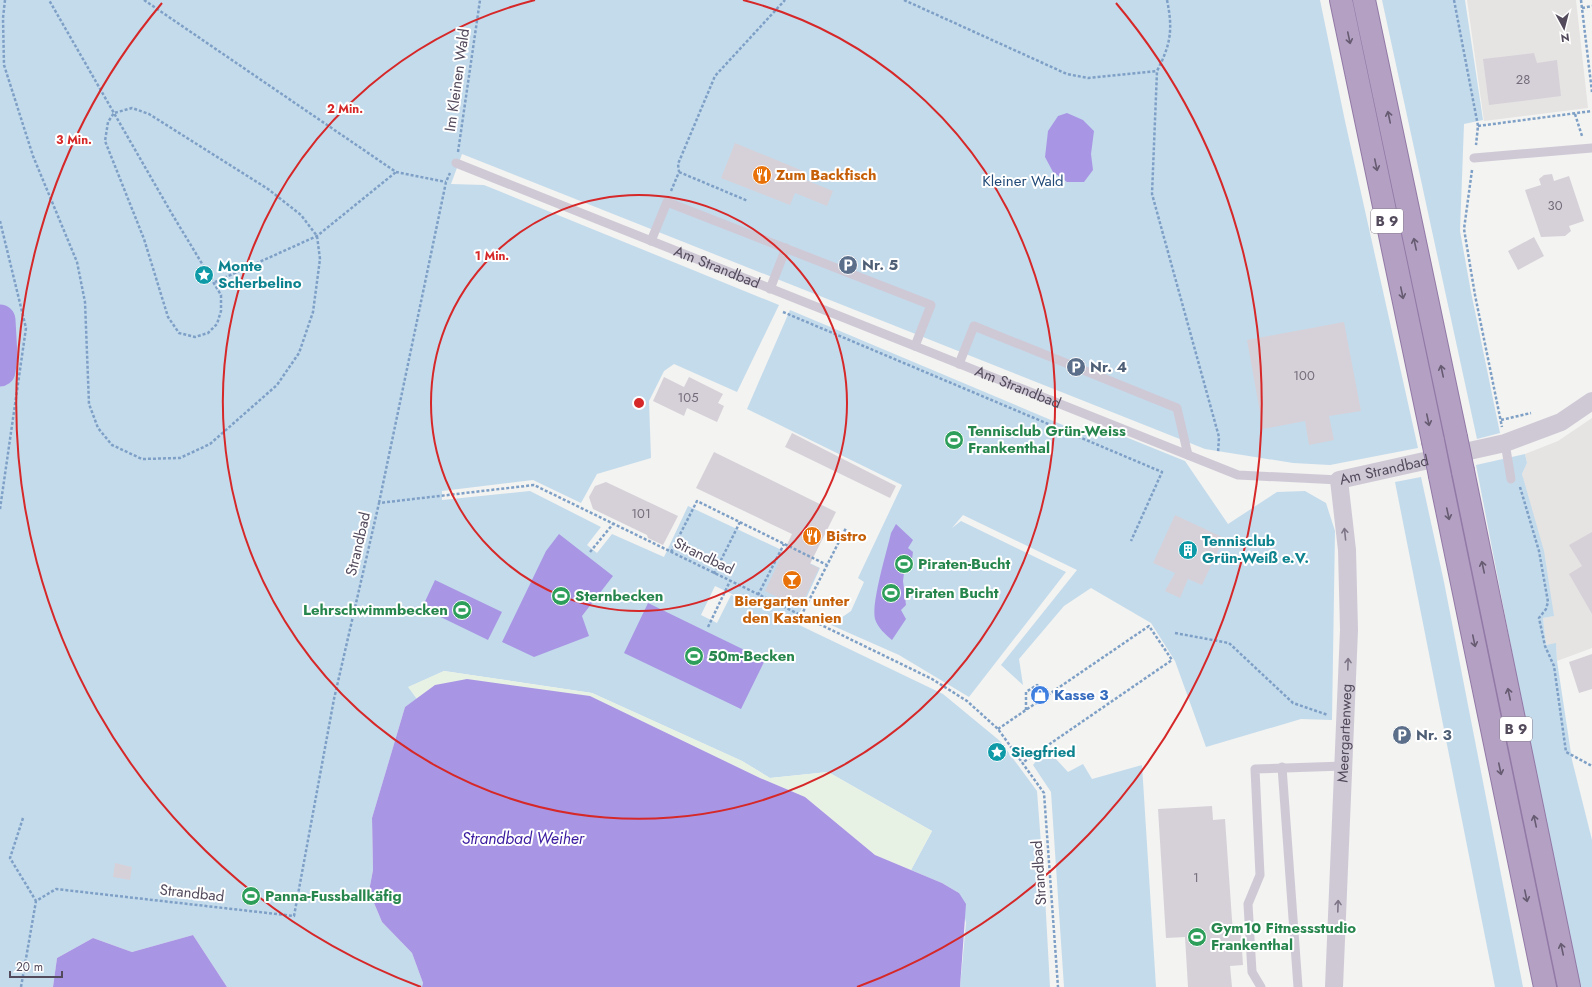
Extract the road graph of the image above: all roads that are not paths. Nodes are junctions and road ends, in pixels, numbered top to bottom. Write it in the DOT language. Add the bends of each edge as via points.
graph roads {
  1 [pos="1341,0"];
  2 [pos="1364,0"];
  3 [pos="1590,144"];
  4 [pos="1474,158"];
  5 [pos="456,163"];
  6 [pos="651,241"];
  7 [pos="786,248"];
  8 [pos="770,288"];
  9 [pos="915,346"];
  10 [pos="959,364"];
  11 [pos="1592,401"];
  12 [pos="1505,443"];
  13 [pos="1188,455"];
  14 [pos="1511,479"];
  15 [pos="1339,480"];
  16 [pos="1344,766"];
  17 [pos="1282,767"];
  18 [pos="1261,987"];
  19 [pos="1298,987"];
  20 [pos="1334,987"];
  21 [pos="1545,987"];
  22 [pos="1570,987"];
  1 -- 21 [label="highway, B 9, one-way, bridge"];
  22 -- 2 [label="highway, B 9, one-way, bridge"];
  3 -- 4 [label="lane"];
  5 -- 6 [label="lane, Am Strandbad"];
  6 -- 7 [label="lane" via="666,202"];
  6 -- 8 [label="lane, Am Strandbad"];
  7 -- 8 [label="lane"];
  7 -- 9 [label="lane" via="931,305"];
  8 -- 9 [label="lane, Am Strandbad"];
  9 -- 10 [label="lane, Am Strandbad"];
  10 -- 13 [label="lane, Am Strandbad"];
  10 -- 13 [label="lane" via="974,326 982,329 1177,408"];
  11 -- 12 [label="street, Am Strandbad" via="1561,422"];
  12 -- 14 [label="lane"];
  12 -- 15 [label="street, Am Strandbad"];
  13 -- 15 [label="lane, Am Strandbad" via="1238,475"];
  16 -- 15 [label="street, Meergartenweg, one-way" via="1349,608 1347,550"];
  16 -- 17 [label="lane"];
  20 -- 16 [label="street, Meergartenweg, one-way"];
  17 -- 18 [label="lane" via="1255,769 1260,875 1248,904 1252,972"];
  17 -- 19 [label="lane"];
}
